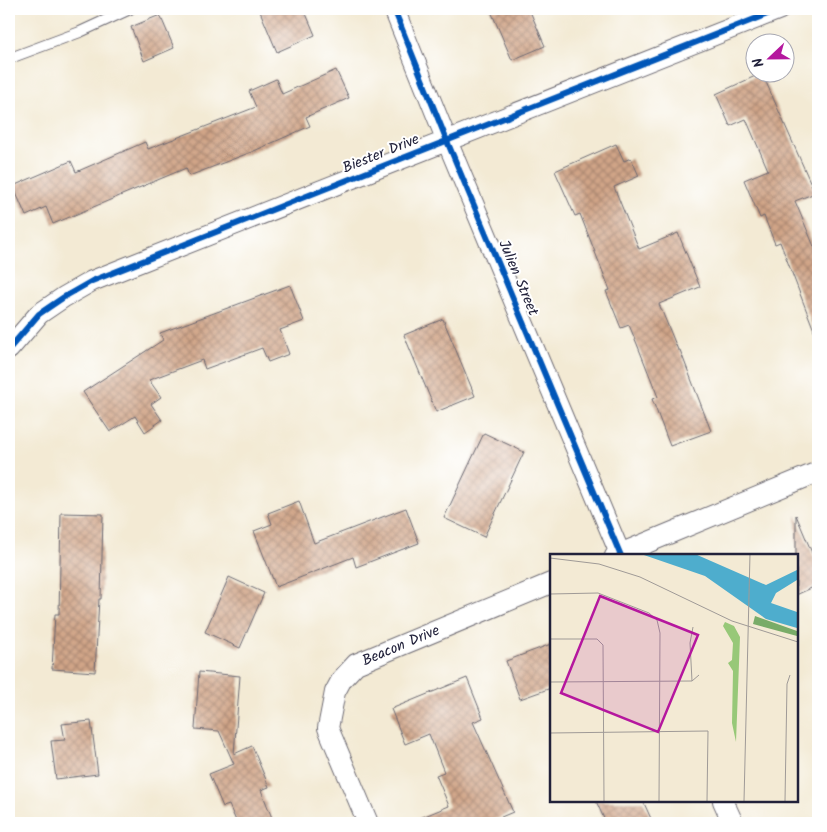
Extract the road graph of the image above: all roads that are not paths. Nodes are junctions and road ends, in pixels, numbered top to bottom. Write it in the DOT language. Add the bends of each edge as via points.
graph roads {
  1 [pos="130,9"];
  2 [pos="394,9"];
  3 [pos="780,9"];
  4 [pos="9,57"];
  5 [pos="447,141"];
  6 [pos="9,349"];
  7 [pos="818,472"];
  8 [pos="618,554"];
  9 [pos="620,554"];
  10 [pos="550,583"];
  11 [pos="723,802"];
  12 [pos="368,823"];
  13 [pos="733,823"];
  1 -- 4 [label="lane" via="80,32"];
  2 -- 5 [label="street, Julien Street"];
  3 -- 5 [label="street, Biester Drive"];
  5 -- 6 [label="street, Biester Drive" via="92,281 39,314"];
  5 -- 8 [label="street, Julien Street"];
  7 -- 9 [label="street"];
  10 -- 12 [label="street, Beacon Drive" via="356,664 342,679 335,692 328,728"];
  11 -- 13 [label="street"];
}
